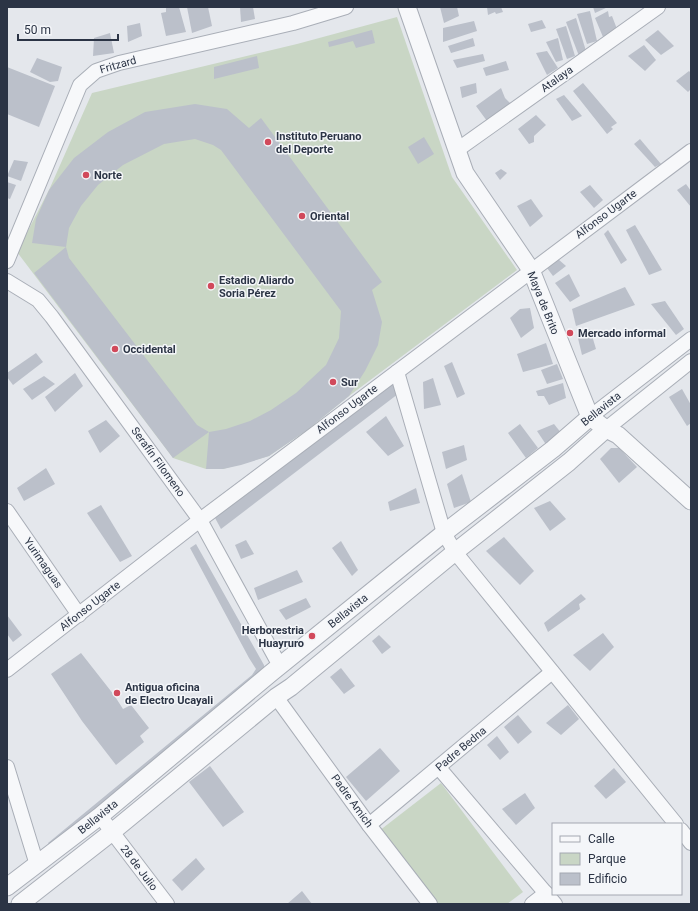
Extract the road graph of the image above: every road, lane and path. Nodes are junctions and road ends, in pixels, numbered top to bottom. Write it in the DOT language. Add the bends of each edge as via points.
graph roads {
  1 [pos="346,7"];
  2 [pos="407,7"];
  3 [pos="658,7"];
  4 [pos="309,12"];
  5 [pos="457,150"];
  6 [pos="691,151"];
  7 [pos="7,261"];
  8 [pos="531,270"];
  9 [pos="7,281"];
  10 [pos="691,338"];
  11 [pos="691,361"];
  12 [pos="397,372"];
  13 [pos="590,417"];
  14 [pos="606,429"];
  15 [pos="691,502"];
  16 [pos="7,511"];
  17 [pos="200,520"];
  18 [pos="444,533"];
  19 [pos="455,552"];
  20 [pos="79,615"];
  21 [pos="280,666"];
  22 [pos="7,670"];
  23 [pos="552,672"];
  24 [pos="276,697"];
  25 [pos="7,767"];
  26 [pos="439,768"];
  27 [pos="100,816"];
  28 [pos="675,823"];
  29 [pos="369,825"];
  30 [pos="682,831"];
  31 [pos="112,832"];
  32 [pos="691,843"];
  33 [pos="37,865"];
  34 [pos="7,887"];
  35 [pos="546,893"];
  36 [pos="20,904"];
  37 [pos="167,904"];
  38 [pos="430,904"];
  39 [pos="532,904"];
  40 [pos="555,904"];
  1 -- 4 [label="street, Fritzard"];
  2 -- 5 [label="street, Maya de Brito"];
  3 -- 5 [label="street, Atalaya"];
  4 -- 7 [label="street, Fritzard" via="286,25 119,63 96,71 80,84"];
  5 -- 8 [label="street, Maya de Brito" via="465,173"];
  6 -- 8 [label="street, Alfonso Ugarte"];
  8 -- 12 [label="street, Alfonso Ugarte"];
  8 -- 13 [label="street, Maya de Brito"];
  9 -- 17 [label="street, Serafín Filomeno" via="38,300 47,311"];
  10 -- 13 [label="street, Bellavista"];
  11 -- 14 [label="street, Bellavista"];
  12 -- 17 [label="street, Alfonso Ugarte"];
  12 -- 18 [label="street"];
  13 -- 14 [label="street"];
  13 -- 18 [label="street, Bellavista" via="553,449"];
  14 -- 15 [label="street" via="618,435"];
  14 -- 19 [label="street, Bellavista" via="569,462"];
  16 -- 20 [label="street, Yurimaguas"];
  17 -- 20 [label="street, Alfonso Ugarte"];
  17 -- 21 [label="street, Serafín Filomeno"];
  18 -- 19 [label="street"];
  18 -- 21 [label="street, Bellavista"];
  19 -- 23 [label="street"];
  19 -- 24 [label="street, Bellavista"];
  20 -- 22 [label="street, Alfonso Ugarte"];
  21 -- 27 [label="street, Bellavista"];
  23 -- 26 [label="street, Padre Bedna"];
  23 -- 28 [label="street"];
  24 -- 29 [label="street, Padre Amich"];
  24 -- 31 [label="street, Bellavista"];
  25 -- 33 [label="street"];
  26 -- 29 [label="street, Padre Bedna"];
  26 -- 35 [label="street"];
  27 -- 31 [label="street, 28 de Julio"];
  27 -- 33 [label="street, Bellavista"];
  29 -- 38 [label="street, Padre Amich"];
  30 -- 32 [label="street"];
  31 -- 36 [label="street, Bellavista"];
  31 -- 37 [label="street, 28 de Julio"];
  33 -- 34 [label="street, Bellavista"];
  35 -- 39 [label="street"];
  35 -- 40 [label="street"];
}
